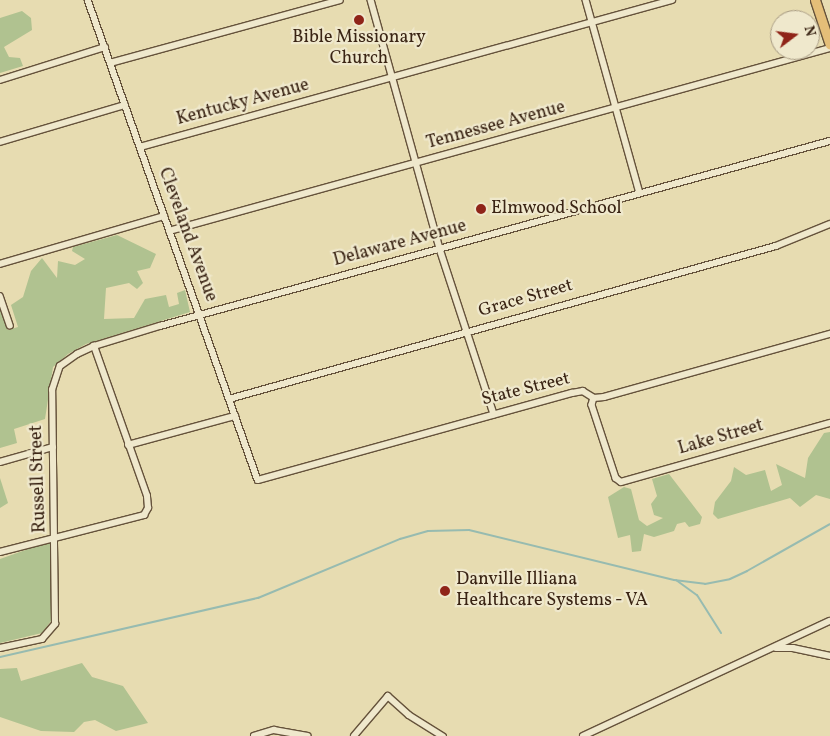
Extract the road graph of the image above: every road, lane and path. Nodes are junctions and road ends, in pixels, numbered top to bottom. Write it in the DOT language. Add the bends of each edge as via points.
graph roads {
  1 [pos="88,0"];
  2 [pos="340,0"];
  3 [pos="371,0"];
  4 [pos="586,0"];
  5 [pos="672,0"];
  6 [pos="818,1"];
  7 [pos="592,22"];
  8 [pos="105,47"];
  9 [pos="830,47"];
  10 [pos="110,63"];
  11 [pos="393,78"];
  12 [pos="0,80"];
  13 [pos="125,105"];
  14 [pos="616,108"];
  15 [pos="830,141"];
  16 [pos="0,142"];
  17 [pos="140,147"];
  18 [pos="416,163"];
  19 [pos="640,193"];
  20 [pos="164,216"];
  21 [pos="830,224"];
  22 [pos="169,231"];
  23 [pos="440,249"];
  24 [pos="0,264"];
  25 [pos="0,296"];
  26 [pos="199,315"];
  27 [pos="10,325"];
  28 [pos="467,332"];
  29 [pos="830,334"];
  30 [pos="94,346"];
  31 [pos="594,398"];
  32 [pos="229,399"];
  33 [pos="494,414"];
  34 [pos="235,416"];
  35 [pos="830,423"];
  36 [pos="128,445"];
  37 [pos="53,447"];
  38 [pos="0,462"];
  39 [pos="258,480"];
  40 [pos="55,536"];
  41 [pos="0,552"];
  42 [pos="830,621"];
  43 [pos="0,648"];
  44 [pos="772,648"];
  45 [pos="830,656"];
  46 [pos="254,736"];
  47 [pos="307,736"];
  48 [pos="354,736"];
  49 [pos="443,736"];
  50 [pos="583,736"];
  1 -- 8 [label="street, Cleveland Avenue"];
  2 -- 10 [label="street"];
  3 -- 11 [label="street"];
  4 -- 7 [label="street"];
  5 -- 7 [label="street, Kentucky Avenue"];
  6 -- 9 [label="main road"];
  7 -- 11 [label="street, Kentucky Avenue"];
  7 -- 14 [label="street"];
  8 -- 10 [label="street, Cleveland Avenue"];
  8 -- 12 [label="street"];
  9 -- 14 [label="street, Tennessee Avenue"];
  10 -- 13 [label="street, Cleveland Avenue"];
  11 -- 17 [label="street, Kentucky Avenue"];
  11 -- 18 [label="street"];
  13 -- 16 [label="street"];
  13 -- 17 [label="street, Cleveland Avenue"];
  14 -- 18 [label="street, Tennessee Avenue"];
  14 -- 19 [label="street"];
  15 -- 19 [label="street, Delaware Avenue"];
  17 -- 20 [label="street, Cleveland Avenue"];
  18 -- 22 [label="street, Tennessee Avenue"];
  18 -- 23 [label="street"];
  19 -- 23 [label="street, Delaware Avenue"];
  20 -- 22 [label="street, Cleveland Avenue"];
  20 -- 24 [label="street"];
  21 -- 28 [label="street, Grace Street" via="776,246"];
  22 -- 26 [label="street, Cleveland Avenue"];
  23 -- 26 [label="street, Delaware Avenue"];
  23 -- 28 [label="street"];
  25 -- 27 [label="street"];
  26 -- 30 [label="street, Delaware Avenue"];
  26 -- 32 [label="street, Cleveland Avenue"];
  28 -- 32 [label="street, Grace Street"];
  28 -- 33 [label="street"];
  29 -- 31 [label="street, State Street"];
  30 -- 36 [label="street"];
  30 -- 37 [label="street, Russell Street" via="69,359 55,374 52,390"];
  31 -- 33 [label="street, State Street" via="583,391 572,392"];
  31 -- 35 [label="street, Lake Street" via="592,405 616,478 621,482"];
  32 -- 34 [label="street, Cleveland Avenue"];
  33 -- 39 [label="street, State Street"];
  34 -- 36 [label="street"];
  34 -- 39 [label="street, Cleveland Avenue"];
  36 -- 40 [label="street" via="146,496 148,508 144,515"];
  37 -- 38 [label="street"];
  37 -- 40 [label="street, Russell Street"];
  40 -- 41 [label="street"];
  40 -- 43 [label="street, Russell Street" via="55,624 42,639"];
  42 -- 44 [label="street"];
  44 -- 45 [label="street" via="794,648"];
  44 -- 50 [label="street"];
  46 -- 47 [label="street" via="274,730"];
  48 -- 49 [label="street" via="388,696 409,715"];
}
